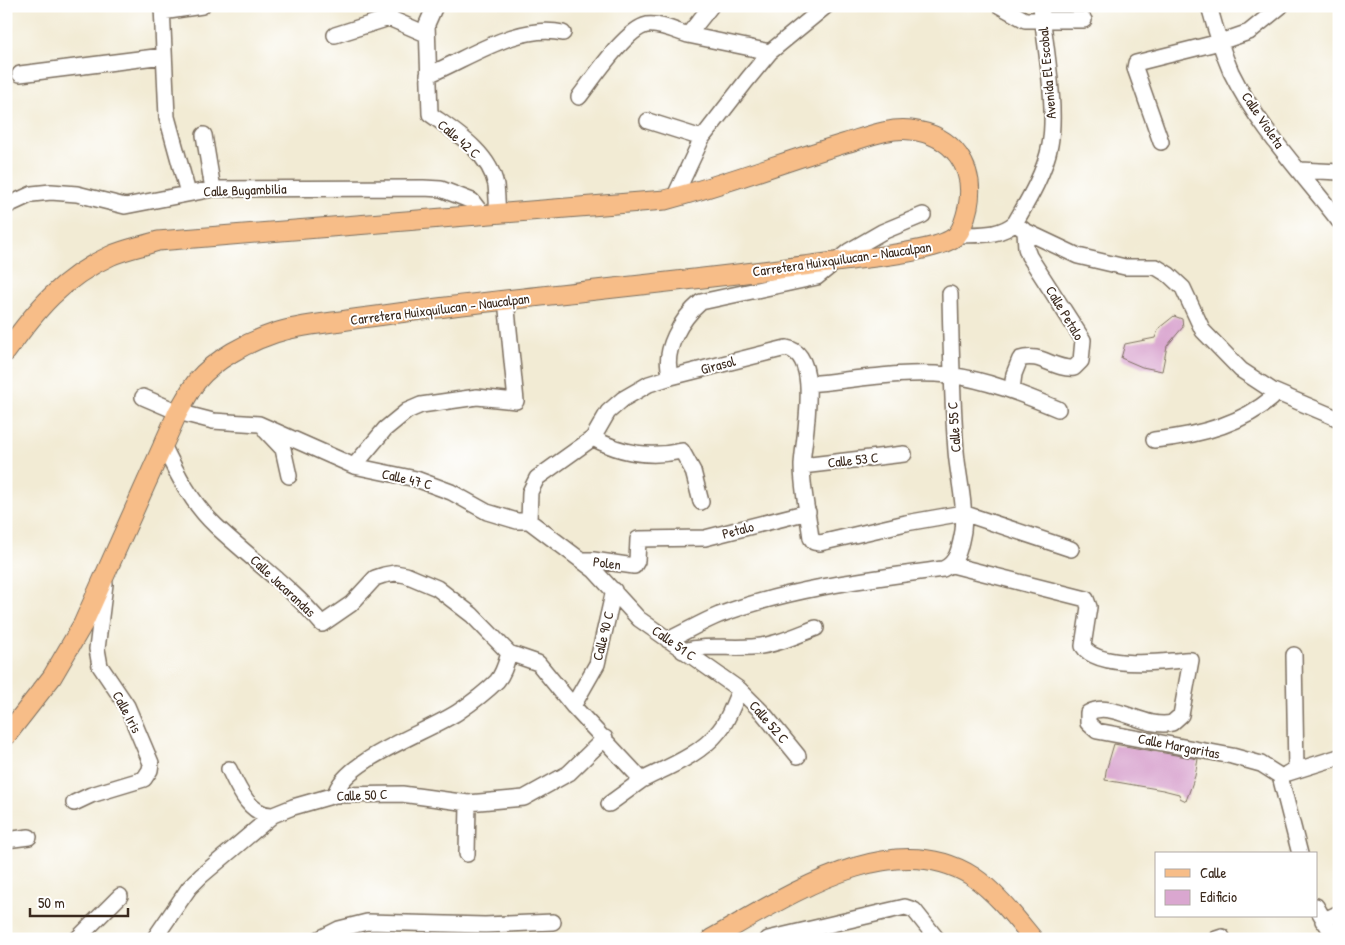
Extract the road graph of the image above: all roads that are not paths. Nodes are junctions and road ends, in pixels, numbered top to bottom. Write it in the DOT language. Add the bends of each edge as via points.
graph roads {
  1 [pos="202,6"];
  2 [pos="436,6"];
  3 [pos="711,6"];
  4 [pos="826,6"];
  5 [pos="1000,6"];
  6 [pos="1209,6"];
  7 [pos="1281,6"];
  8 [pos="162,9"];
  9 [pos="385,12"];
  10 [pos="1042,14"];
  11 [pos="1084,20"];
  12 [pos="563,33"];
  13 [pos="426,34"];
  14 [pos="335,35"];
  15 [pos="688,35"];
  16 [pos="1220,42"];
  17 [pos="770,52"];
  18 [pos="163,56"];
  19 [pos="20,74"];
  20 [pos="428,75"];
  21 [pos="579,97"];
  22 [pos="648,121"];
  23 [pos="204,135"];
  24 [pos="702,138"];
  25 [pos="1160,142"];
  26 [pos="1300,170"];
  27 [pos="1339,172"];
  28 [pos="213,189"];
  29 [pos="188,193"];
  30 [pos="674,198"];
  31 [pos="6,206"];
  32 [pos="490,214"];
  33 [pos="923,215"];
  34 [pos="1339,221"];
  35 [pos="1020,227"];
  36 [pos="957,235"];
  37 [pos="833,262"];
  38 [pos="950,294"];
  39 [pos="506,300"];
  40 [pos="6,352"];
  41 [pos="951,376"];
  42 [pos="671,377"];
  43 [pos="808,384"];
  44 [pos="1012,389"];
  45 [pos="1273,390"];
  46 [pos="144,397"];
  47 [pos="1058,409"];
  48 [pos="178,412"];
  49 [pos="1339,419"];
  50 [pos="259,424"];
  51 [pos="593,438"];
  52 [pos="1154,440"];
  53 [pos="162,443"];
  54 [pos="904,454"];
  55 [pos="354,466"];
  56 [pos="802,466"];
  57 [pos="289,476"];
  58 [pos="701,502"];
  59 [pos="808,512"];
  60 [pos="963,513"];
  61 [pos="529,521"];
  62 [pos="668,540"];
  63 [pos="1071,549"];
  64 [pos="582,560"];
  65 [pos="954,562"];
  66 [pos="107,573"];
  67 [pos="614,590"];
  68 [pos="816,628"];
  69 [pos="668,640"];
  70 [pos="683,651"];
  71 [pos="509,653"];
  72 [pos="1294,655"];
  73 [pos="740,690"];
  74 [pos="573,706"];
  75 [pos="6,736"];
  76 [pos="605,738"];
  77 [pos="798,756"];
  78 [pos="1339,757"];
  79 [pos="229,769"];
  80 [pos="1296,770"];
  81 [pos="1280,776"];
  82 [pos="642,780"];
  83 [pos="335,795"];
  84 [pos="74,803"];
  85 [pos="468,803"];
  86 [pos="609,804"];
  87 [pos="273,816"];
  88 [pos="29,837"];
  89 [pos="6,840"];
  90 [pos="1299,852"];
  91 [pos="467,854"];
  92 [pos="120,896"];
  93 [pos="1318,910"];
  94 [pos="1339,913"];
  95 [pos="1323,921"];
  96 [pos="553,922"];
  97 [pos="486,932"];
  98 [pos="77,939"];
  99 [pos="154,939"];
  100 [pos="320,939"];
  101 [pos="711,939"];
  102 [pos="768,939"];
  103 [pos="937,939"];
  104 [pos="1033,939"];
  105 [pos="1335,939"];
  1 -- 8 [label="street"];
  2 -- 13 [label="street, Calle 42 C" via="426,24"];
  3 -- 15 [label="street"];
  4 -- 17 [label="street"];
  5 -- 10 [label="street" via="1025,20"];
  6 -- 16 [label="street, Calle Violeta"];
  7 -- 16 [label="street" via="1249,32"];
  8 -- 18 [label="street"];
  9 -- 13 [label="street"];
  9 -- 14 [label="street"];
  10 -- 11 [label="street"];
  10 -- 35 [label="street, Avenida El Escobal" via="1052,111 1050,145"];
  12 -- 20 [label="street" via="548,30 527,32"];
  13 -- 20 [label="street, Calle 42 C"];
  15 -- 17 [label="street"];
  15 -- 21 [label="street" via="653,24 640,27 623,42"];
  16 -- 25 [label="street" via="1135,64"];
  16 -- 26 [label="street, Calle Violeta" via="1231,71 1252,107 1273,139"];
  17 -- 24 [label="street"];
  18 -- 19 [label="street"];
  18 -- 29 [label="street" via="167,118"];
  20 -- 32 [label="street, Calle 42 C" via="430,114 477,151 490,168 496,184"];
  22 -- 24 [label="street"];
  23 -- 28 [label="street"];
  24 -- 30 [label="street"];
  26 -- 27 [label="street"];
  26 -- 34 [label="street, Calle Violeta"];
  28 -- 29 [label="street, Calle Bugambilia"];
  28 -- 32 [label="street, Calle Bugambilia" via="441,189 472,201"];
  29 -- 31 [label="street, Calle Bugambilia" via="125,206 77,194 51,192 32,194"];
  30 -- 32 [label="main road"];
  30 -- 36 [label="main road" via="878,133 910,129 935,136 954,149 967,168 971,192 966,217"];
  32 -- 40 [label="main road" via="158,241 112,255 70,280 30,318"];
  33 -- 37 [label="street" via="882,232"];
  35 -- 36 [label="street" via="994,234"];
  35 -- 44 [label="street, Calle Petalo" via="1029,256 1079,332 1084,347 1082,361 1074,368 1032,356 1020,359"];
  35 -- 45 [label="street" via="1078,256 1124,267 1156,267 1169,274 1183,288 1203,331 1241,370"];
  36 -- 37 [label="main road, Carretera Huixquilucan - Naucalpan" via="939,245"];
  37 -- 39 [label="main road, Carretera Huixquilucan - Naucalpan"];
  37 -- 42 [label="street" via="817,277 701,302 689,312 670,350 668,369"];
  38 -- 41 [label="street, Calle 55 C"];
  39 -- 48 [label="main road, Carretera Huixquilucan - Naucalpan" via="276,332 223,359 198,380"];
  39 -- 55 [label="street" via="516,401 477,397 421,405 407,411 385,429"];
  41 -- 43 [label="street" via="910,374"];
  41 -- 44 [label="street"];
  41 -- 60 [label="street, Calle 55 C"];
  42 -- 43 [label="street, Girasol" via="786,348 799,354"];
  42 -- 51 [label="street, Girasol" via="649,384 614,406"];
  43 -- 56 [label="street, Girasol"];
  44 -- 47 [label="street"];
  45 -- 49 [label="street"];
  45 -- 52 [label="street" via="1272,398 1263,406 1212,429 1179,438"];
  46 -- 48 [label="street, Calle 47 C"];
  48 -- 50 [label="street, Calle 47 C" via="213,421"];
  48 -- 53 [label="main road, Carretera Huixquilucan - Naucalpan"];
  50 -- 55 [label="street, Calle 47 C"];
  50 -- 57 [label="street" via="282,449"];
  51 -- 58 [label="street" via="637,454 682,451 694,476"];
  51 -- 61 [label="street" via="537,478 530,492"];
  53 -- 66 [label="main road, Carretera Huixquilucan - Naucalpan"];
  53 -- 71 [label="street, Calle Jacarandas" via="177,476 215,526 284,584 322,624 351,604 376,578 400,574 437,588 472,614"];
  54 -- 56 [label="street, Calle 53 C"];
  55 -- 61 [label="street, Calle 47 C" via="416,479 451,492 487,512 517,521"];
  56 -- 59 [label="street, Girasol"];
  59 -- 60 [label="street, Girasol" via="811,538 820,543"];
  59 -- 62 [label="street, Petalo" via="705,538"];
  60 -- 63 [label="street"];
  60 -- 65 [label="street, Calle 55 C" via="963,530"];
  61 -- 64 [label="street, Calle 47 C"];
  62 -- 64 [label="street, Polen" via="638,539 634,566"];
  64 -- 67 [label="street, Calle 47 C"];
  65 -- 69 [label="street" via="943,569 844,582 748,606 718,616"];
  65 -- 81 [label="street, Calle Margaritas" via="1083,597 1089,607 1083,646 1102,658 1120,662 1191,660 1181,715 1172,723 1152,723 1102,708 1088,713 1088,723 1097,731 1232,756 1261,764"];
  66 -- 75 [label="main road, Carretera Huixquilucan - Naucalpan" via="83,624 52,676"];
  66 -- 84 [label="street, Calle Iris" via="98,633 100,666 127,706 150,770 148,776 135,782"];
  67 -- 69 [label="street, Calle 51 C" via="634,614"];
  67 -- 74 [label="street, Calle 90 C" via="597,664"];
  68 -- 70 [label="street" via="769,645 751,648 700,646"];
  69 -- 70 [label="street, Calle 51 C"];
  70 -- 73 [label="street, Calle 51 C"];
  71 -- 74 [label="street" via="538,663"];
  71 -- 83 [label="street" via="496,682 457,713 361,764 343,780"];
  72 -- 80 [label="street"];
  73 -- 77 [label="street, Calle 52 C"];
  73 -- 82 [label="street" via="715,736 690,757"];
  74 -- 76 [label="street"];
  76 -- 82 [label="street"];
  76 -- 85 [label="street, Calle 50 C" via="569,773 536,793 509,802"];
  78 -- 80 [label="street"];
  79 -- 87 [label="street" via="244,798 263,816"];
  80 -- 81 [label="street"];
  81 -- 90 [label="street"];
  82 -- 86 [label="street"];
  83 -- 85 [label="street, Calle 50 C" via="402,794"];
  83 -- 87 [label="street, Calle 50 C"];
  85 -- 91 [label="street"];
  87 -- 99 [label="street, Calle 50 C" via="189,888"];
  88 -- 89 [label="street"];
  92 -- 98 [label="street"];
  93 -- 95 [label="street"];
  94 -- 95 [label="street"];
  95 -- 105 [label="street"];
  96 -- 97 [label="street"];
  97 -- 100 [label="street" via="367,922 339,929"];
  101 -- 104 [label="main road" via="834,874 860,866 909,859 944,865 972,876 1001,902"];
  102 -- 103 [label="street" via="905,907 914,910"];
}
